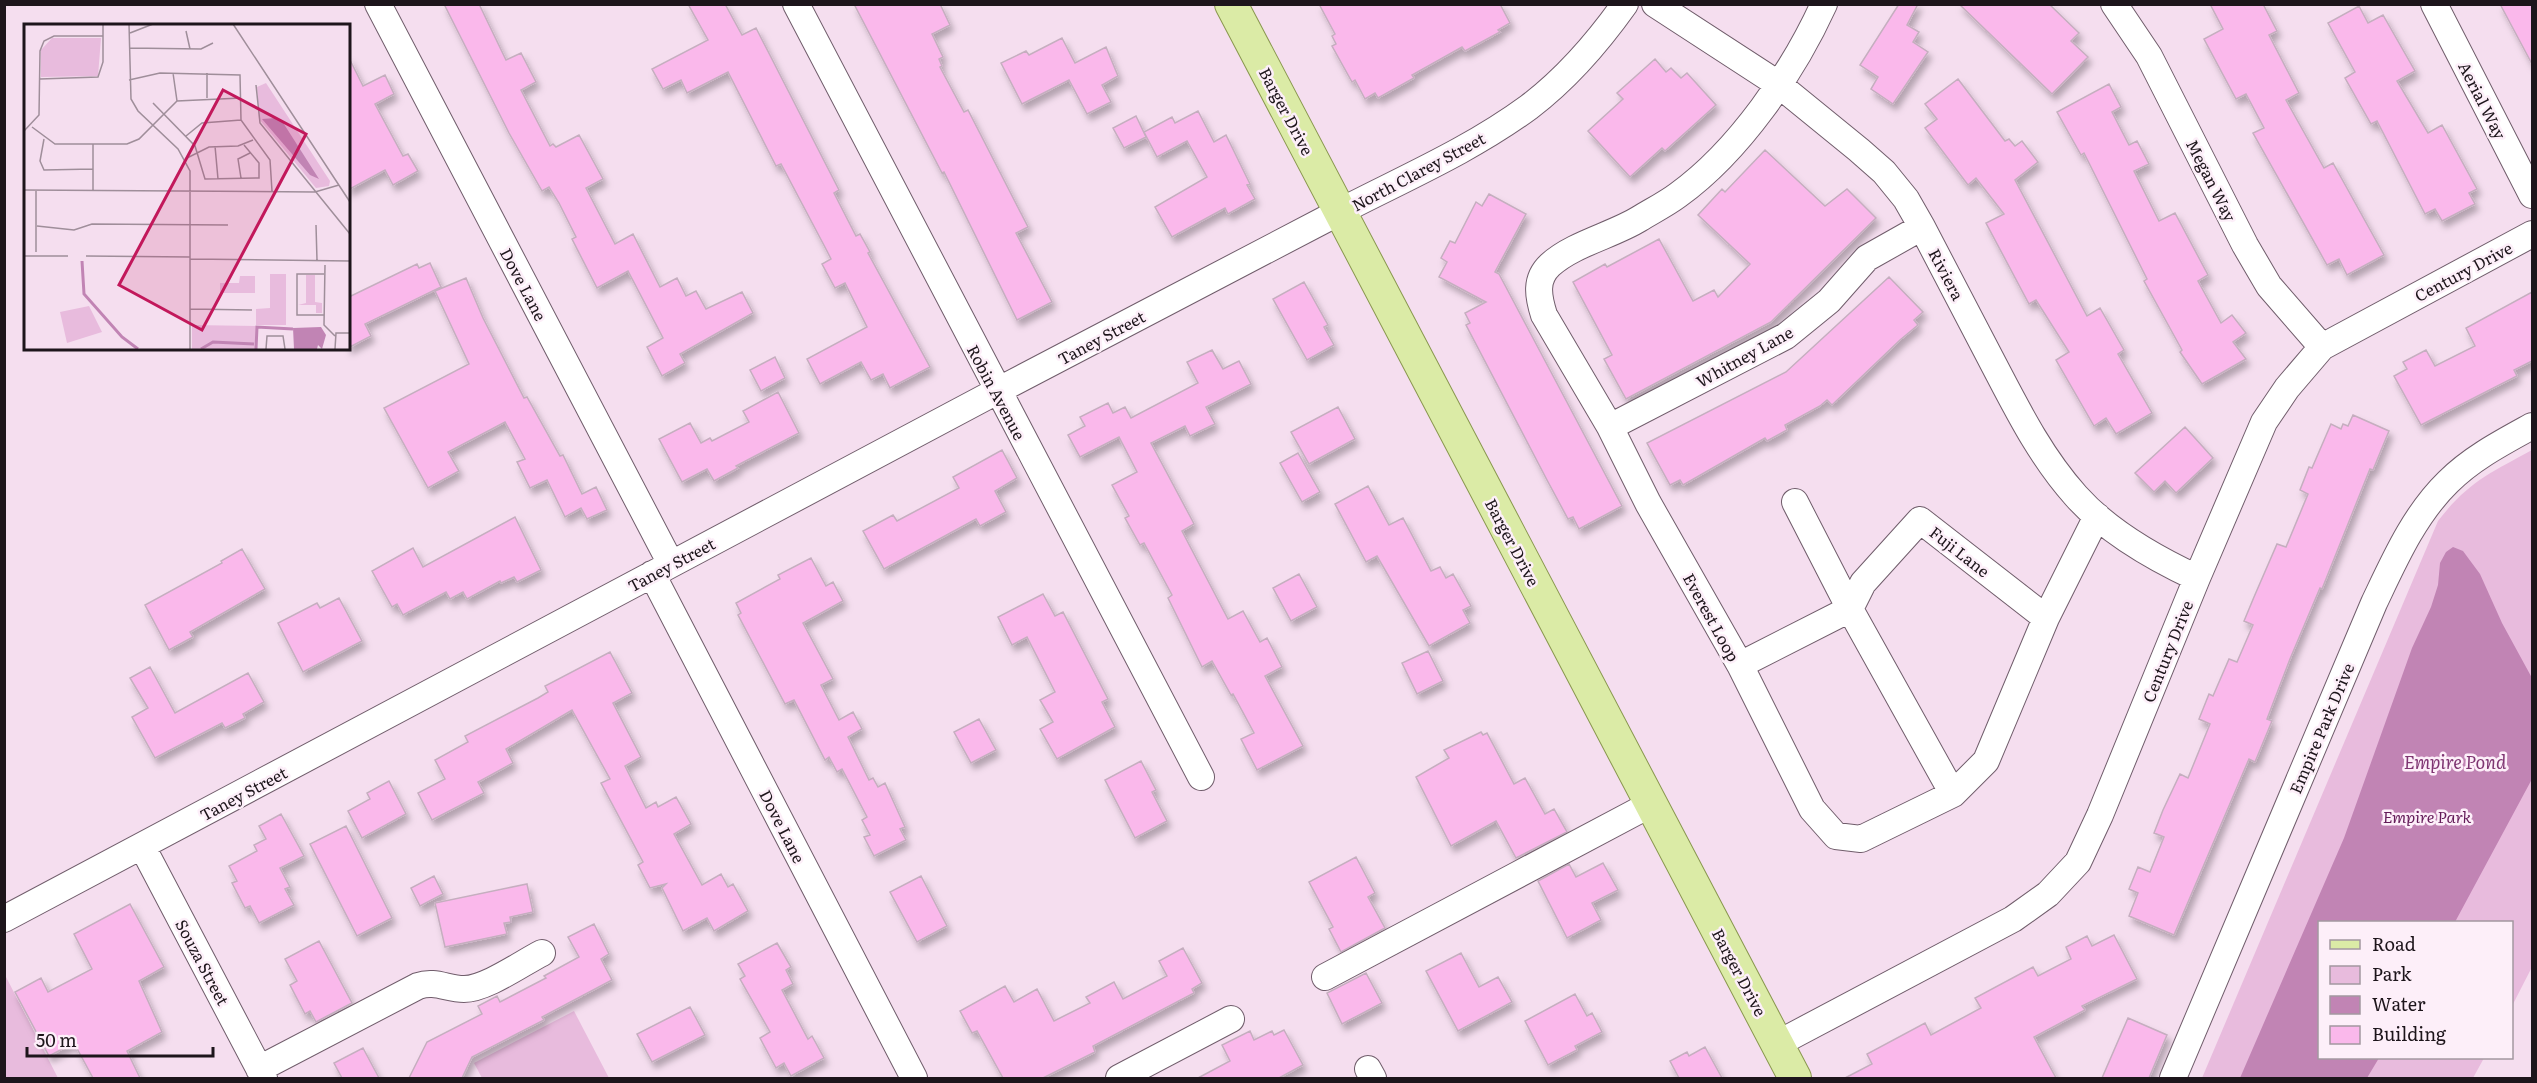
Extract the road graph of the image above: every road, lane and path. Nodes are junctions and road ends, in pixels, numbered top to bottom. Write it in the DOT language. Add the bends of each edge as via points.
graph roads {
  1 [pos="378,4"];
  2 [pos="796,4"];
  3 [pos="1231,4"];
  4 [pos="1625,4"];
  5 [pos="1655,4"];
  6 [pos="1824,4"];
  7 [pos="2114,4"];
  8 [pos="2434,4"];
  9 [pos="1778,84"];
  10 [pos="2532,195"];
  11 [pos="1340,212"];
  12 [pos="1922,227"];
  13 [pos="2532,234"];
  14 [pos="2322,347"];
  15 [pos="997,392"];
  16 [pos="2532,426"];
  17 [pos="1610,427"];
  18 [pos="1795,502"];
  19 [pos="2097,516"];
  20 [pos="662,569"];
  21 [pos="2197,578"];
  22 [pos="1850,609"];
  23 [pos="2046,618"];
  24 [pos="1740,665"];
  25 [pos="1201,777"];
  26 [pos="1953,794"];
  27 [pos="1651,804"];
  28 [pos="142,846"];
  29 [pos="4,920"];
  30 [pos="542,953"];
  31 [pos="1325,977"];
  32 [pos="1231,1019"];
  33 [pos="1777,1044"];
  34 [pos="262,1074"];
  35 [pos="914,1078"];
  36 [pos="1119,1078"];
  37 [pos="1796,1078"];
  38 [pos="2173,1078"];
  1 -- 20 [label="street, Dove Lane"];
  2 -- 15 [label="street, Robin Avenue"];
  3 -- 11 [label="main road, Barger Drive"];
  4 -- 11 [label="street, North Clarey Street" via="1571,69 1533,104 1441,162"];
  5 -- 9 [label="street, Riviera"];
  6 -- 9 [label="street"];
  7 -- 14 [label="street, Megan Way" via="2149,56 2269,286"];
  8 -- 10 [label="street, Aerial Way"];
  9 -- 12 [label="street, Riviera" via="1884,172"];
  9 -- 17 [label="street, Everest Loop" via="1747,127 1679,194 1636,221 1563,256 1549,265 1539,280 1538,296 1544,315"];
  11 -- 15 [label="street, Taney Street"];
  11 -- 27 [label="main road, Barger Drive"];
  12 -- 17 [label="street, Whitney Lane" via="1867,258 1829,300 1786,336"];
  12 -- 19 [label="street, Riviera" via="2027,427 2048,461"];
  13 -- 14 [label="street, Century Drive"];
  14 -- 21 [label="street, Century Drive" via="2264,422"];
  15 -- 20 [label="street, Taney Street"];
  15 -- 25 [label="street, Robin Avenue"];
  16 -- 38 [label="street, Empire Park Drive" via="2448,481 2399,550"];
  17 -- 24 [label="street, Everest Loop" via="1648,503"];
  18 -- 22 [label="street"];
  19 -- 21 [label="street, Riviera" via="2156,559"];
  19 -- 23 [label="street, Everest Loop"];
  20 -- 28 [label="street, Taney Street"];
  20 -- 35 [label="street, Dove Lane"];
  21 -- 33 [label="street, Century Drive" via="2078,862 2048,894 2013,919"];
  22 -- 23 [label="street, Fuji Lane" via="1863,583 1920,520"];
  22 -- 24 [label="street"];
  22 -- 26 [label="street"];
  23 -- 26 [label="street, Everest Loop" via="1986,761"];
  24 -- 26 [label="street, Everest Loop" via="1812,810 1836,836 1861,839"];
  27 -- 31 [label="street"];
  27 -- 33 [label="main road, Barger Drive"];
  28 -- 29 [label="street, Taney Street"];
  28 -- 34 [label="street, Souza Street"];
  30 -- 34 [label="street" via="479,986 418,986"];
  32 -- 36 [label="street"];
  33 -- 37 [label="main road, Barger Drive"];
}
